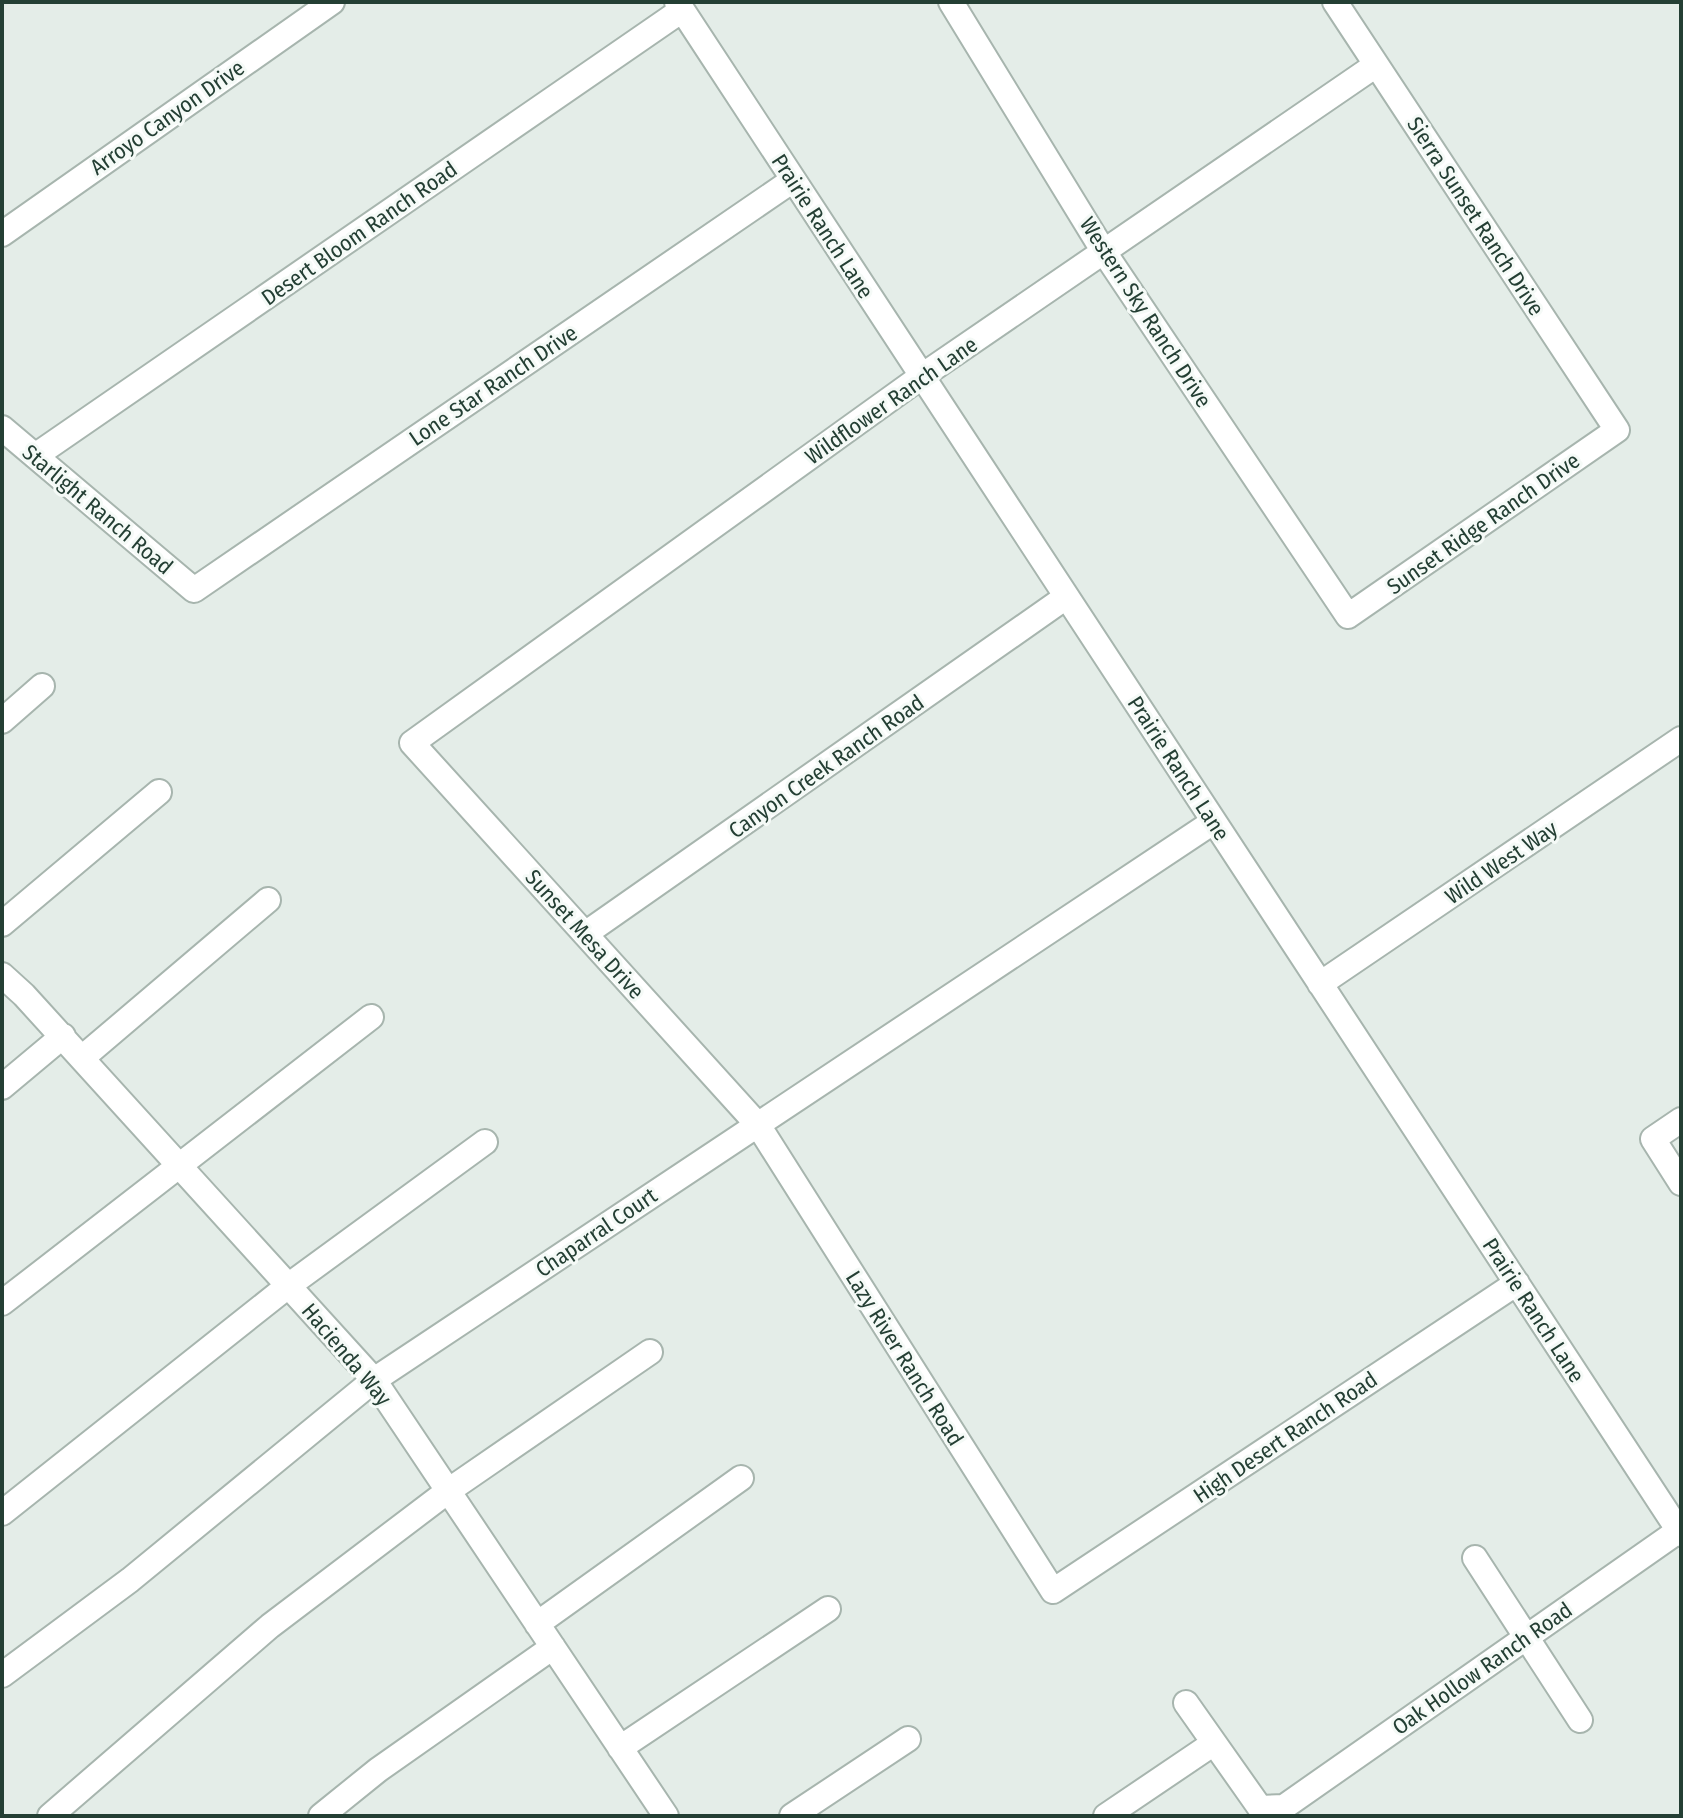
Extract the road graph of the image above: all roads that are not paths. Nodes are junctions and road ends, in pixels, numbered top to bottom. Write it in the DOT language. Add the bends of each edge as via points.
graph roads {
  1 [pos="332,2"];
  2 [pos="951,2"];
  3 [pos="1335,2"];
  4 [pos="679,6"];
  5 [pos="1376,65"];
  6 [pos="793,180"];
  7 [pos="2,234"];
  8 [pos="1104,252"];
  9 [pos="922,376"];
  10 [pos="2,428"];
  11 [pos="1617,430"];
  12 [pos="35,456"];
  13 [pos="194,590"];
  14 [pos="1066,597"];
  15 [pos="1348,616"];
  16 [pos="42,686"];
  17 [pos="2,721"];
  18 [pos="1681,739"];
  19 [pos="412,743"];
  20 [pos="159,792"];
  21 [pos="1213,822"];
  22 [pos="268,900"];
  23 [pos="2,924"];
  24 [pos="585,934"];
  25 [pos="2,975"];
  26 [pos="1320,984"];
  27 [pos="371,1017"];
  28 [pos="63,1036"];
  29 [pos="82,1058"];
  30 [pos="2,1087"];
  31 [pos="1681,1120"];
  32 [pos="758,1125"];
  33 [pos="485,1142"];
  34 [pos="180,1166"];
  35 [pos="1681,1183"];
  36 [pos="1517,1283"];
  37 [pos="288,1286"];
  38 [pos="2,1303"];
  39 [pos="650,1352"];
  40 [pos="374,1380"];
  41 [pos="741,1478"];
  42 [pos="448,1491"];
  43 [pos="2,1513"];
  44 [pos="1680,1531"];
  45 [pos="1475,1558"];
  46 [pos="1053,1591"];
  47 [pos="828,1609"];
  48 [pos="537,1624"];
  49 [pos="1528,1636"];
  50 [pos="553,1647"];
  51 [pos="2,1675"];
  52 [pos="1186,1703"];
  53 [pos="1580,1720"];
  54 [pos="908,1739"];
  55 [pos="1214,1743"];
  56 [pos="620,1748"];
  57 [pos="1286,1812"];
  58 [pos="50,1816"];
  59 [pos="321,1816"];
  60 [pos="666,1816"];
  61 [pos="792,1816"];
  62 [pos="1106,1816"];
  1 -- 7 [label="street, Arroyo Canyon Drive"];
  2 -- 8 [label="street, Western Sky Ranch Drive"];
  3 -- 5 [label="street, Sierra Sunset Ranch Drive"];
  4 -- 6 [label="street, Prairie Ranch Lane"];
  4 -- 12 [label="street, Desert Bloom Ranch Road"];
  5 -- 8 [label="street, Wildflower Ranch Lane"];
  5 -- 11 [label="street, Sierra Sunset Ranch Drive"];
  6 -- 9 [label="street, Prairie Ranch Lane"];
  6 -- 13 [label="street, Lone Star Ranch Drive"];
  8 -- 9 [label="street, Wildflower Ranch Lane"];
  8 -- 15 [label="street, Western Sky Ranch Drive"];
  9 -- 14 [label="street, Prairie Ranch Lane"];
  9 -- 19 [label="street, Wildflower Ranch Lane"];
  10 -- 12 [label="street, Starlight Ranch Road"];
  11 -- 15 [label="street, Sunset Ridge Ranch Drive"];
  12 -- 13 [label="street, Starlight Ranch Road"];
  14 -- 21 [label="street, Prairie Ranch Lane"];
  14 -- 24 [label="street, Canyon Creek Ranch Road"];
  16 -- 17 [label="street"];
  18 -- 26 [label="street, Wild West Way"];
  19 -- 24 [label="street, Sunset Mesa Drive"];
  20 -- 23 [label="street"];
  21 -- 26 [label="street, Prairie Ranch Lane"];
  21 -- 32 [label="street, Chaparral Court"];
  22 -- 29 [label="street"];
  24 -- 32 [label="street, Sunset Mesa Drive"];
  25 -- 28 [label="street, Hacienda Way"];
  26 -- 36 [label="street, Prairie Ranch Lane"];
  27 -- 34 [label="street"];
  28 -- 29 [label="street, Hacienda Way"];
  28 -- 30 [label="street"];
  29 -- 34 [label="street, Hacienda Way"];
  31 -- 35 [label="street" via="1653,1139"];
  32 -- 40 [label="street, Chaparral Court"];
  32 -- 46 [label="street, Lazy River Ranch Road"];
  33 -- 37 [label="street"];
  34 -- 37 [label="street, Hacienda Way"];
  34 -- 38 [label="street"];
  36 -- 44 [label="street, Prairie Ranch Lane"];
  36 -- 46 [label="street, High Desert Ranch Road"];
  37 -- 40 [label="street, Hacienda Way"];
  37 -- 43 [label="street"];
  39 -- 42 [label="street"];
  40 -- 42 [label="street, Hacienda Way"];
  40 -- 51 [label="street, Chaparral Court" via="130,1580"];
  41 -- 48 [label="street"];
  42 -- 48 [label="street, Hacienda Way"];
  42 -- 58 [label="street" via="270,1626"];
  44 -- 49 [label="street, Oak Hollow Ranch Road"];
  45 -- 49 [label="street"];
  47 -- 56 [label="street"];
  48 -- 50 [label="street, Hacienda Way"];
  49 -- 53 [label="street"];
  49 -- 57 [label="street, Oak Hollow Ranch Road"];
  50 -- 56 [label="street, Hacienda Way"];
  50 -- 59 [label="street"];
  52 -- 55 [label="street"];
  54 -- 61 [label="street"];
  55 -- 57 [label="street" via="1260,1808"];
  55 -- 62 [label="street"];
  56 -- 60 [label="street, Hacienda Way"];
}
